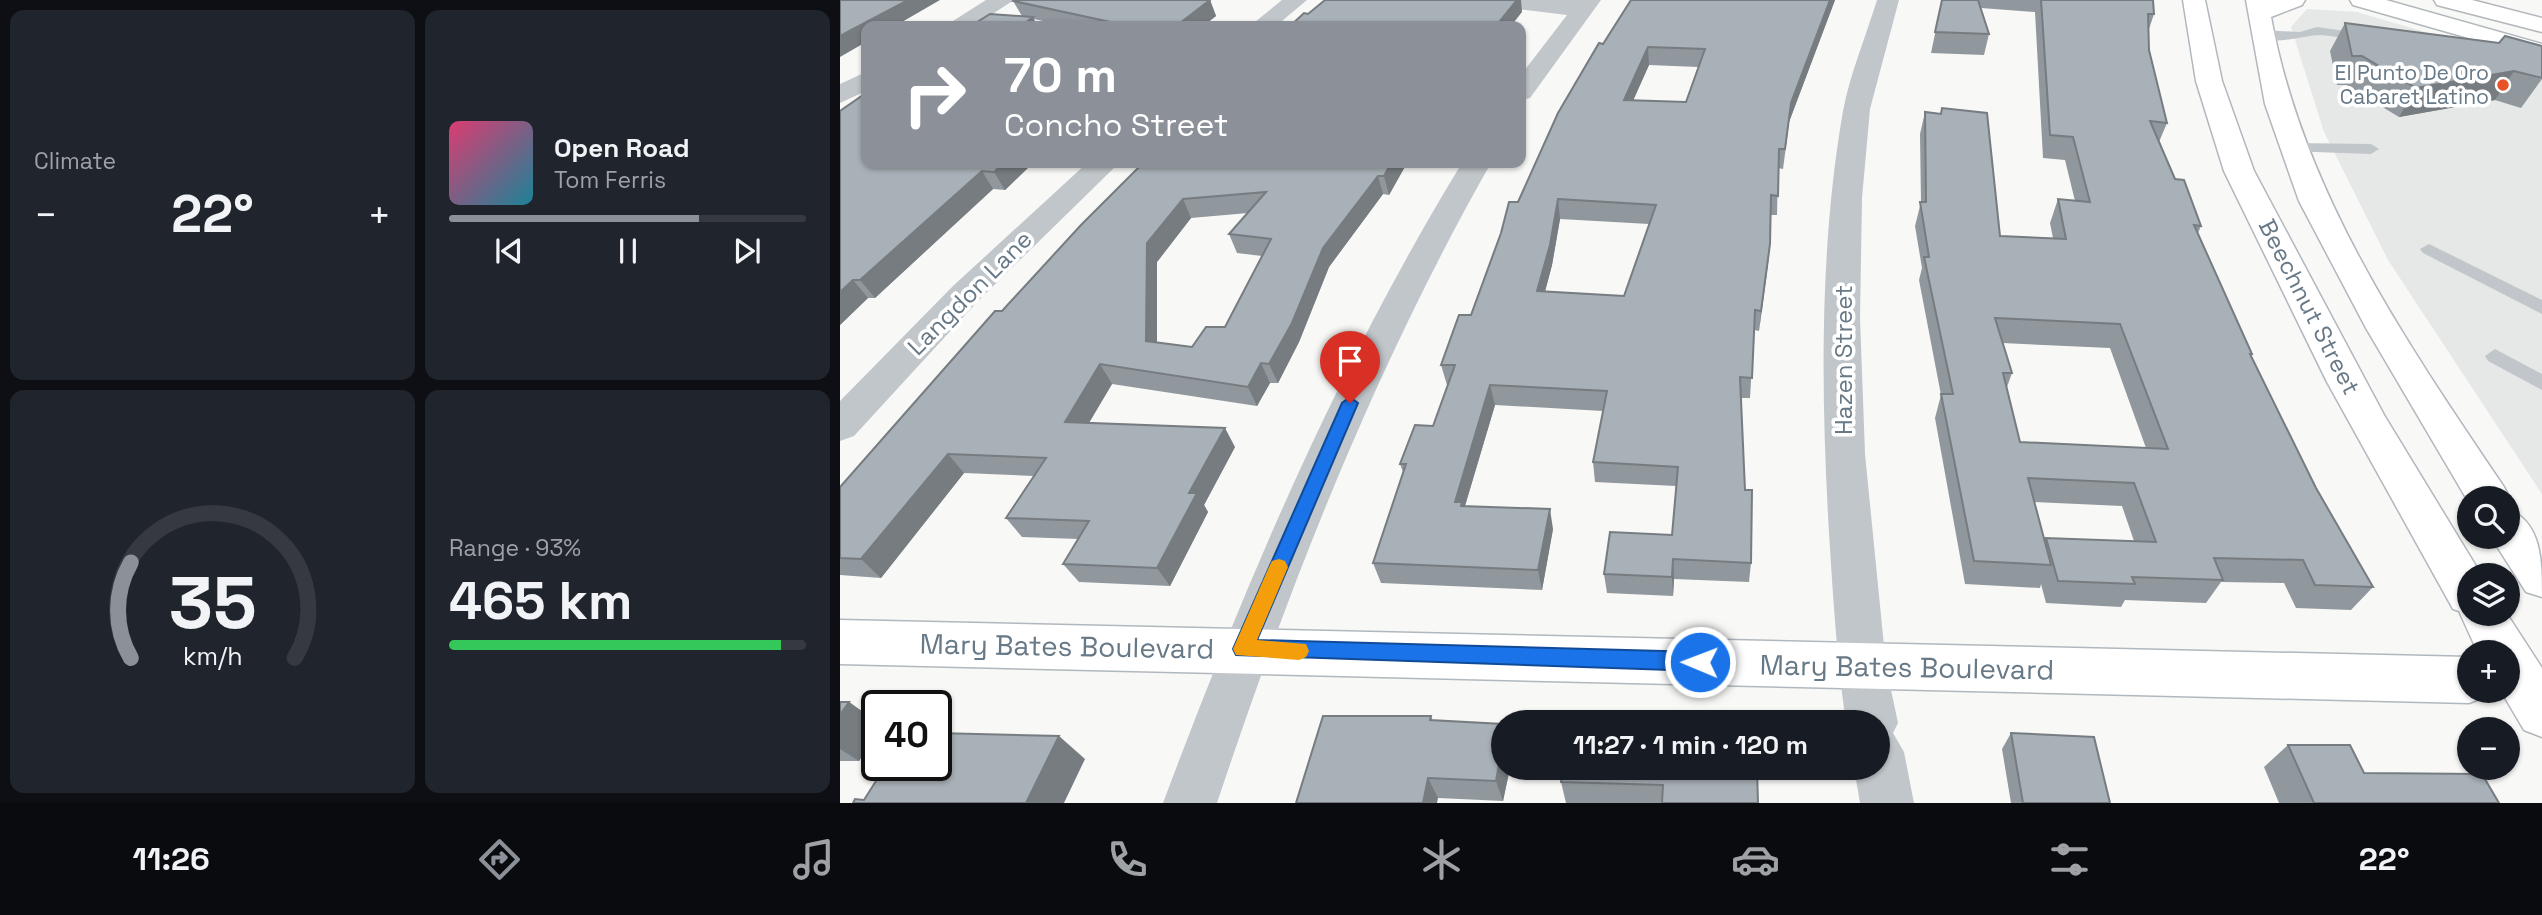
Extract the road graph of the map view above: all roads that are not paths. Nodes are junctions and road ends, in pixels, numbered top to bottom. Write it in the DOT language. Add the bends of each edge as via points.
graph roads {
  1 [pos="1003,0"];
  2 [pos="1296,0"];
  3 [pos="1502,0"];
  4 [pos="1888,0"];
  5 [pos="2194,0"];
  6 [pos="2294,0"];
  7 [pos="2342,0"];
  8 [pos="2445,0"];
  9 [pos="2526,0"];
  10 [pos="2369,2"];
  11 [pos="2542,4"];
  12 [pos="1586,5"];
  13 [pos="2259,16"];
  14 [pos="966,21"];
  15 [pos="1269,21"];
  16 [pos="2542,25"];
  17 [pos="2380,40"];
  18 [pos="2542,52"];
  19 [pos="861,83"];
  20 [pos="1526,85"];
  21 [pos="840,95"];
  22 [pos="2371,149"];
  23 [pos="2272,160"];
  24 [pos="1099,168"];
  25 [pos="1473,168"];
  26 [pos="2429,249"];
  27 [pos="2542,308"];
  28 [pos="2495,356"];
  29 [pos="2542,383"];
  30 [pos="840,426"];
  31 [pos="2481,486"];
  32 [pos="2520,545"];
  33 [pos="2457,575"];
  34 [pos="2542,578"];
  35 [pos="2488,626"];
  36 [pos="840,642"];
  37 [pos="1243,649"];
  38 [pos="1862,666"];
  39 [pos="2521,678"];
  40 [pos="2457,680"];
  41 [pos="1870,710"];
  42 [pos="1883,780"];
  43 [pos="1190,803"];
  44 [pos="1887,803"];
  1 -- 14 [label="street"];
  2 -- 15 [label="street"];
  3 -- 12 [label="street"];
  4 -- 38 [label="street, Hazen Street" via="1857,109 1847,198 1845,454"];
  5 -- 23 [label="main road, Beechnut Street" via="2211,89"];
  6 -- 13 [label="main road"];
  7 -- 10 [label="main road"];
  8 -- 16 [label="main road"];
  9 -- 11 [label="main road"];
  10 -- 18 [label="main road" via="2470,40"];
  12 -- 20 [label="street"];
  13 -- 17 [label="lane" via="2301,36 2351,30"];
  13 -- 23 [label="main road, Beechnut Street" via="2275,94"];
  19 -- 21 [label="street"];
  22 -- 23 [label="lane"];
  23 -- 31 [label="main road, Beechnut Street" via="2341,254"];
  23 -- 33 [label="main road, Beechnut Street" via="2329,352"];
  24 -- 30 [label="street, Langdon Lane" via="965,295"];
  25 -- 37 [label="street" via="1389,316"];
  26 -- 27 [label="lane"];
  28 -- 29 [label="lane"];
  32 -- 34 [label="main road"];
  35 -- 39 [label="main road"];
  36 -- 37 [label="main road, Mary Bates Boulevard"];
  37 -- 38 [label="main road, Mary Bates Boulevard"];
  37 -- 43 [label="street"];
  38 -- 40 [label="main road, Mary Bates Boulevard"];
  38 -- 41 [label="street, Hazen Street"];
  42 -- 44 [label="street"];
}
